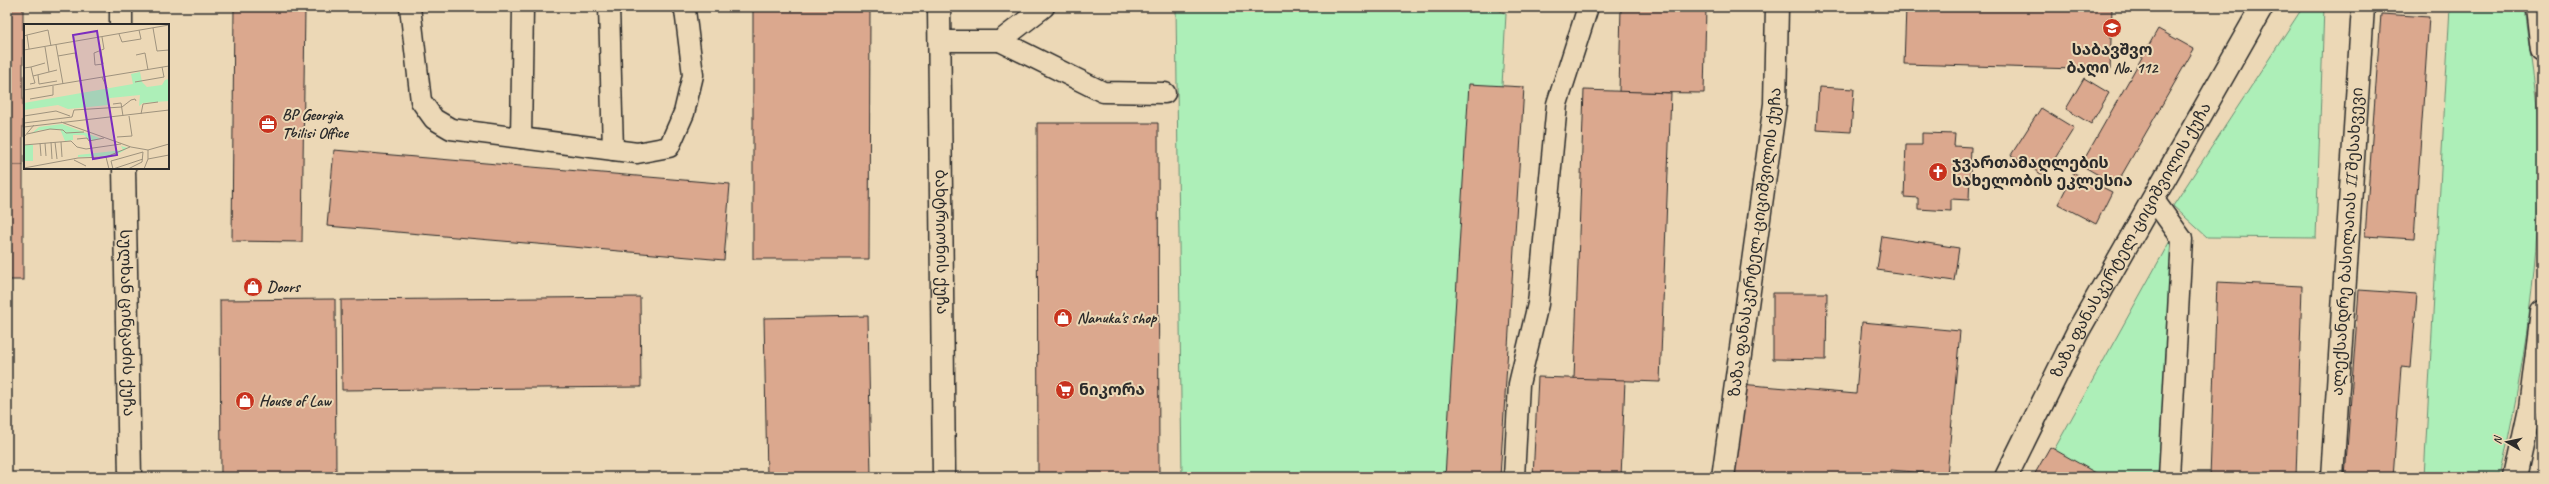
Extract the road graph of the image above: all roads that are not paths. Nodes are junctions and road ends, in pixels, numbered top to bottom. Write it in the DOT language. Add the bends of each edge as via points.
graph roads {
  1 [pos="121,7"];
  2 [pos="410,7"];
  3 [pos="523,7"];
  4 [pos="609,7"];
  5 [pos="683,7"];
  6 [pos="939,7"];
  7 [pos="1044,7"];
  8 [pos="1588,7"];
  9 [pos="1777,7"];
  10 [pos="2262,7"];
  11 [pos="2363,7"];
  12 [pos="2537,7"];
  13 [pos="121,24"];
  14 [pos="1000,41"];
  15 [pos="940,42"];
  16 [pos="2542,50"];
  17 [pos="1164,93"];
  18 [pos="521,138"];
  19 [pos="613,150"];
  20 [pos="124,169"];
  21 [pos="2154,200"];
  22 [pos="2542,312"];
  23 [pos="2536,408"];
  24 [pos="130,477"];
  25 [pos="944,477"];
  26 [pos="1514,477"];
  27 [pos="1723,477"];
  28 [pos="2006,477"];
  29 [pos="2169,477"];
  30 [pos="2332,477"];
  31 [pos="2514,477"];
  1 -- 13 [label="street"];
  2 -- 18 [label="lane" via="421,101 434,119 451,129"];
  3 -- 18 [label="lane"];
  4 -- 19 [label="lane"];
  5 -- 19 [label="lane" via="693,75 684,113 669,147 637,153"];
  6 -- 15 [label="street, ბახტრიონის ქუჩა"];
  7 -- 14 [label="lane"];
  8 -- 26 [label="lane" via="1557,104 1538,304 1519,384"];
  9 -- 27 [label="street, ზაზა ფანასკერტელ-ციციშვილის ქუჩა" via="1775,104"];
  10 -- 21 [label="street, ზაზა ფანასკერტელ-ციციშვილის ქუჩა"];
  11 -- 30 [label="street, ალექსანდრე ბასილაიას II შესახვევი"];
  12 -- 16 [label="street"];
  14 -- 15 [label="lane"];
  14 -- 17 [label="lane" via="1102,92"];
  15 -- 25 [label="street, ბახტრიონის ქუჩა"];
  18 -- 19 [label="lane"];
  20 -- 24 [label="street, სულხან ცინცაძის ქუჩა"];
  21 -- 28 [label="street, ზაზა ფანასკერტელ-ციციშვილის ქუჩა" via="2078,331"];
  21 -- 29 [label="lane" via="2182,239"];
  22 -- 23 [label="street"];
  23 -- 31 [label="street"];
}
